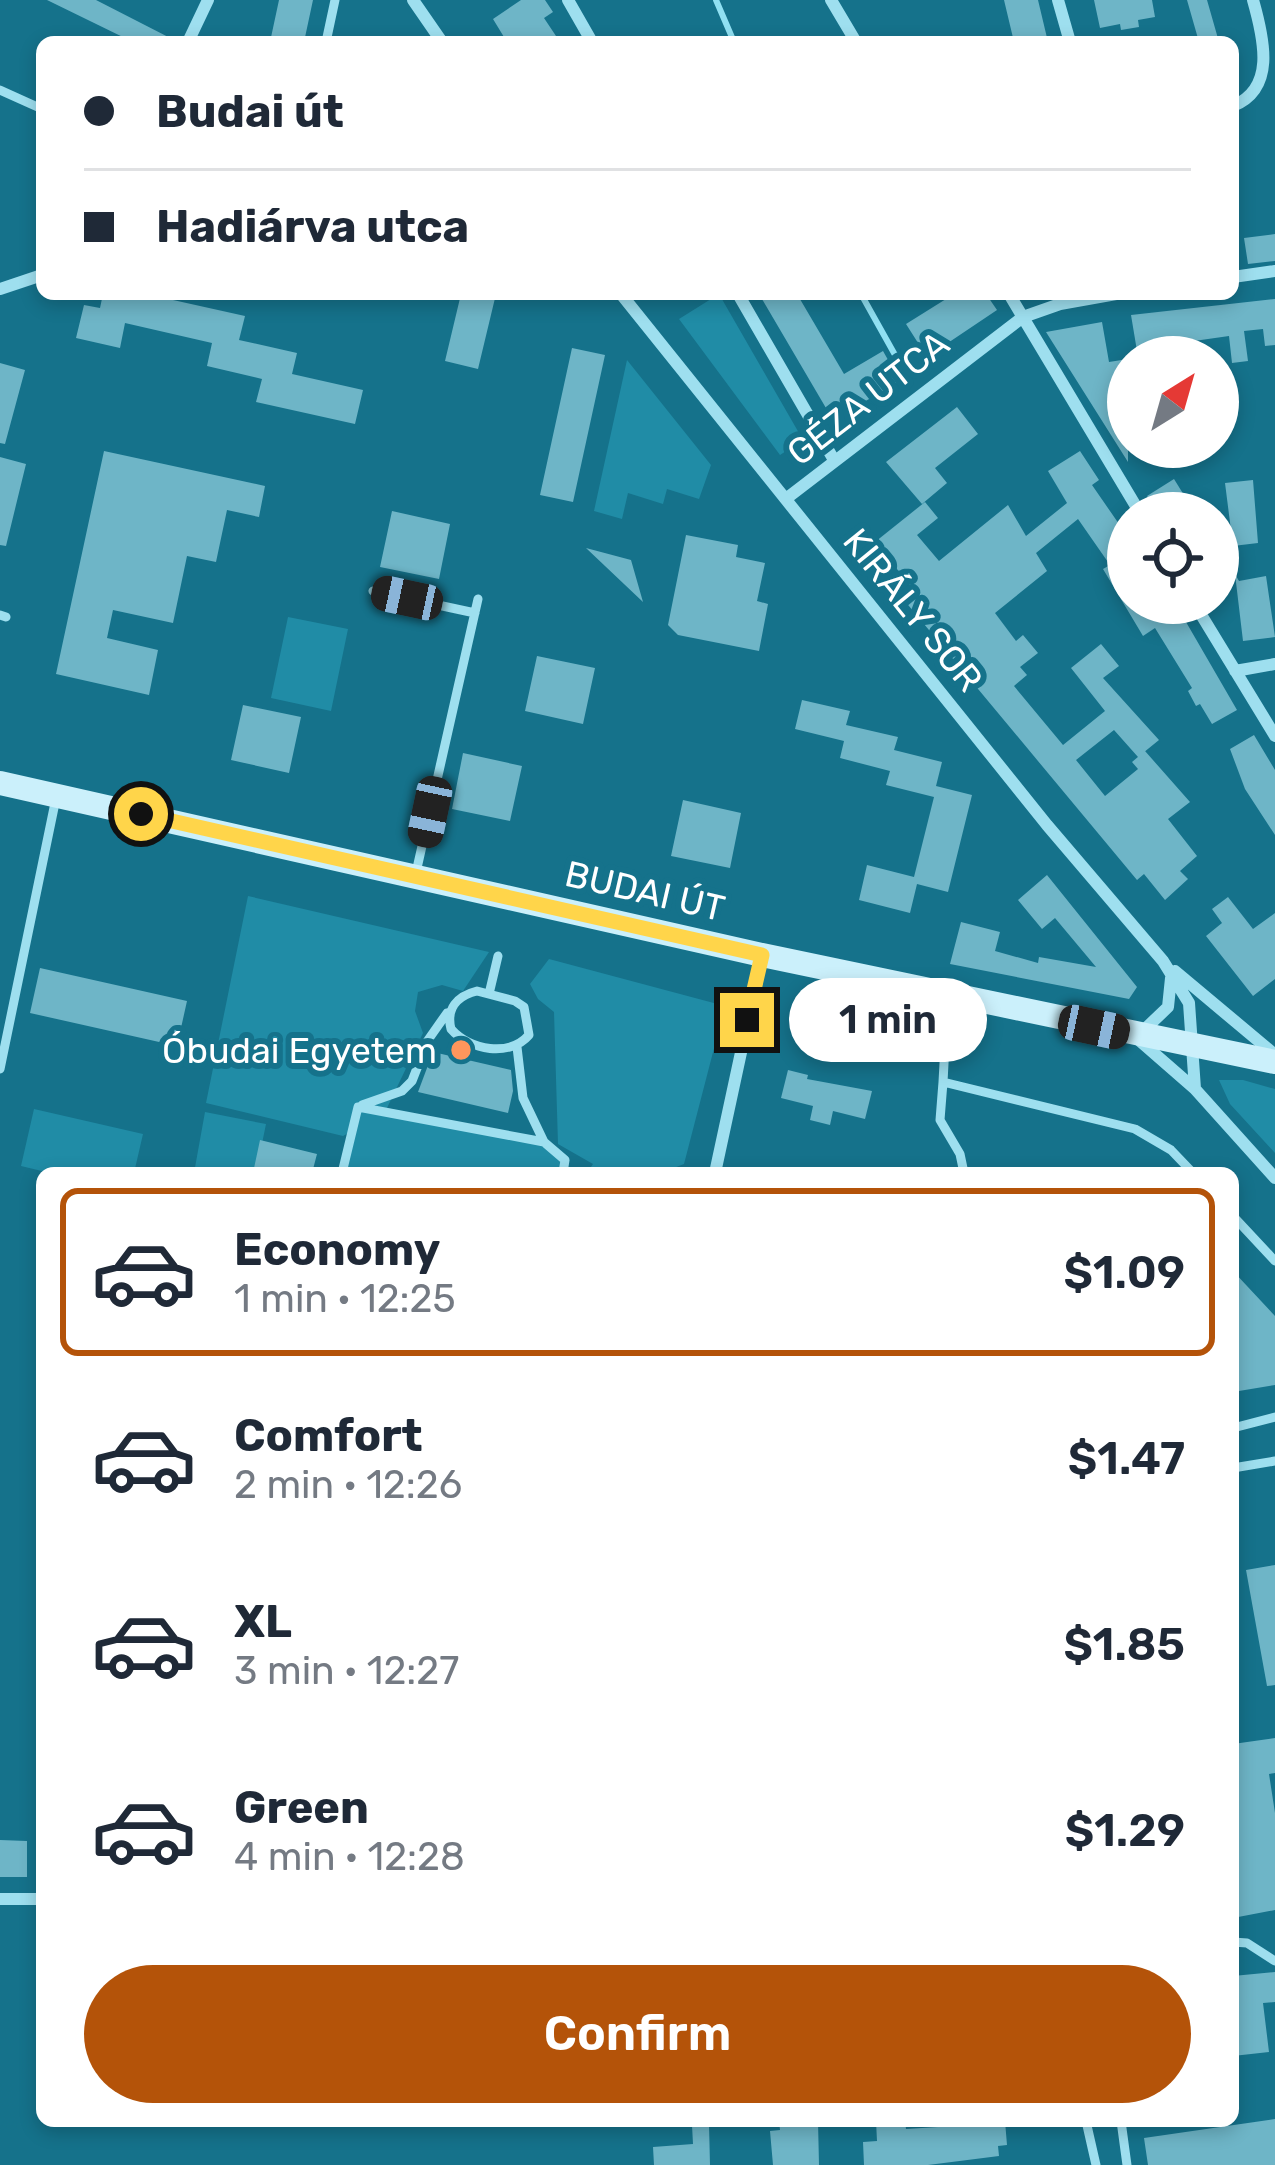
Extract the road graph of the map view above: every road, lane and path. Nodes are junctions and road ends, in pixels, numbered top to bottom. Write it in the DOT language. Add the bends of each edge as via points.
graph roads {
  1 [pos="208,0"];
  2 [pos="335,0"];
  3 [pos="413,0"];
  4 [pos="568,0"];
  5 [pos="831,0"];
  6 [pos="1058,0"];
  7 [pos="1252,0"];
  8 [pos="191,36"];
  9 [pos="327,36"];
  10 [pos="438,36"];
  11 [pos="589,36"];
  12 [pos="852,36"];
  13 [pos="1068,36"];
  14 [pos="0,90"];
  15 [pos="1239,104"];
  16 [pos="36,107"];
  17 [pos="1275,271"];
  18 [pos="1239,276"];
  19 [pos="36,277"];
  20 [pos="0,289"];
  21 [pos="626,300"];
  22 [pos="742,300"];
  23 [pos="1012,300"];
  24 [pos="1082,300"];
  25 [pos="1022,317"];
  26 [pos="835,460"];
  27 [pos="1127,492"];
  28 [pos="787,498"];
  29 [pos="373,591"];
  30 [pos="478,599"];
  31 [pos="475,613"];
  32 [pos="1207,624"];
  33 [pos="1275,664"];
  34 [pos="1235,670"];
  35 [pos="1275,736"];
  36 [pos="0,783"];
  37 [pos="56,796"];
  38 [pos="416,877"];
  39 [pos="762,955"];
  40 [pos="498,956"];
  41 [pos="1163,961"];
  42 [pos="489,994"];
  43 [pos="940,994"];
  44 [pos="451,1009"];
  45 [pos="1133,1035"];
  46 [pos="1190,1046"];
  47 [pos="518,1047"];
  48 [pos="1275,1058"];
  49 [pos="0,1069"];
  50 [pos="943,1082"];
  51 [pos="1195,1089"];
  52 [pos="358,1107"];
  53 [pos="544,1142"];
  54 [pos="344,1167"];
  55 [pos="564,1167"];
  56 [pos="716,1167"];
  57 [pos="963,1167"];
  58 [pos="1187,1167"];
  59 [pos="1275,1178"];
  60 [pos="1239,1222"];
  61 [pos="1275,1261"];
  62 [pos="1275,1417"];
  63 [pos="1239,1426"];
  64 [pos="1275,1462"];
  65 [pos="1239,1467"];
  66 [pos="0,1899"];
  67 [pos="36,1899"];
  68 [pos="1239,1942"];
  69 [pos="1275,1961"];
  70 [pos="1087,2127"];
  71 [pos="1122,2127"];
  72 [pos="1096,2165"];
  73 [pos="1126,2165"];
  1 -- 8 [label="street"];
  2 -- 9 [label="lane"];
  3 -- 10 [label="street"];
  4 -- 11 [label="street"];
  5 -- 12 [label="street"];
  6 -- 13 [label="street"];
  7 -- 15 [label="street" via="1270,71 1255,98"];
  14 -- 16 [label="lane"];
  17 -- 18 [label="street"];
  19 -- 20 [label="street"];
  21 -- 28 [label="street, KIRÁLY SOR"];
  22 -- 26 [label="street"];
  23 -- 25 [label="street"];
  24 -- 25 [label="street, GÉZA UTCA"];
  25 -- 26 [label="street, GÉZA UTCA"];
  25 -- 27 [label="street"];
  26 -- 28 [label="street, GÉZA UTCA"];
  28 -- 41 [label="street, KIRÁLY SOR"];
  29 -- 31 [label="lane"];
  30 -- 31 [label="lane"];
  31 -- 38 [label="lane"];
  32 -- 34 [label="street"];
  33 -- 34 [label="street"];
  34 -- 35 [label="street"];
  36 -- 37 [label="main road, BUDAI ÚT"];
  37 -- 38 [label="main road, BUDAI ÚT"];
  37 -- 49 [label="lane"];
  38 -- 39 [label="main road, BUDAI ÚT"];
  39 -- 43 [label="main road, BUDAI ÚT"];
  39 -- 56 [label="street"];
  40 -- 42 [label="lane"];
  41 -- 45 [label="street" via="1173,987 1168,1007"];
  41 -- 46 [label="street, KIRÁLY SOR" via="1189,1004"];
  41 -- 48 [label="street, KIRÁLY SOR"];
  42 -- 44 [label="lane" via="466,994"];
  42 -- 47 [label="lane" via="524,1007 529,1035"];
  43 -- 45 [label="main road, BUDAI ÚT"];
  43 -- 50 [label="lane"];
  44 -- 47 [label="lane" via="458,1037"];
  44 -- 52 [label="lane" via="412,1081"];
  45 -- 46 [label="main road, BUDAI ÚT"];
  45 -- 51 [label="street"];
  46 -- 48 [label="main road, BUDAI ÚT"];
  46 -- 51 [label="street, KIRÁLY SOR"];
  47 -- 53 [label="lane" via="524,1098"];
  50 -- 57 [label="lane" via="940,1120"];
  50 -- 58 [label="lane" via="1135,1129"];
  51 -- 59 [label="street"];
  52 -- 53 [label="lane"];
  52 -- 54 [label="lane"];
  53 -- 55 [label="lane"];
  60 -- 61 [label="lane"];
  62 -- 63 [label="lane"];
  64 -- 65 [label="lane"];
  66 -- 67 [label="street"];
  68 -- 69 [label="lane"];
  70 -- 72 [label="lane"];
  71 -- 73 [label="lane"];
}
